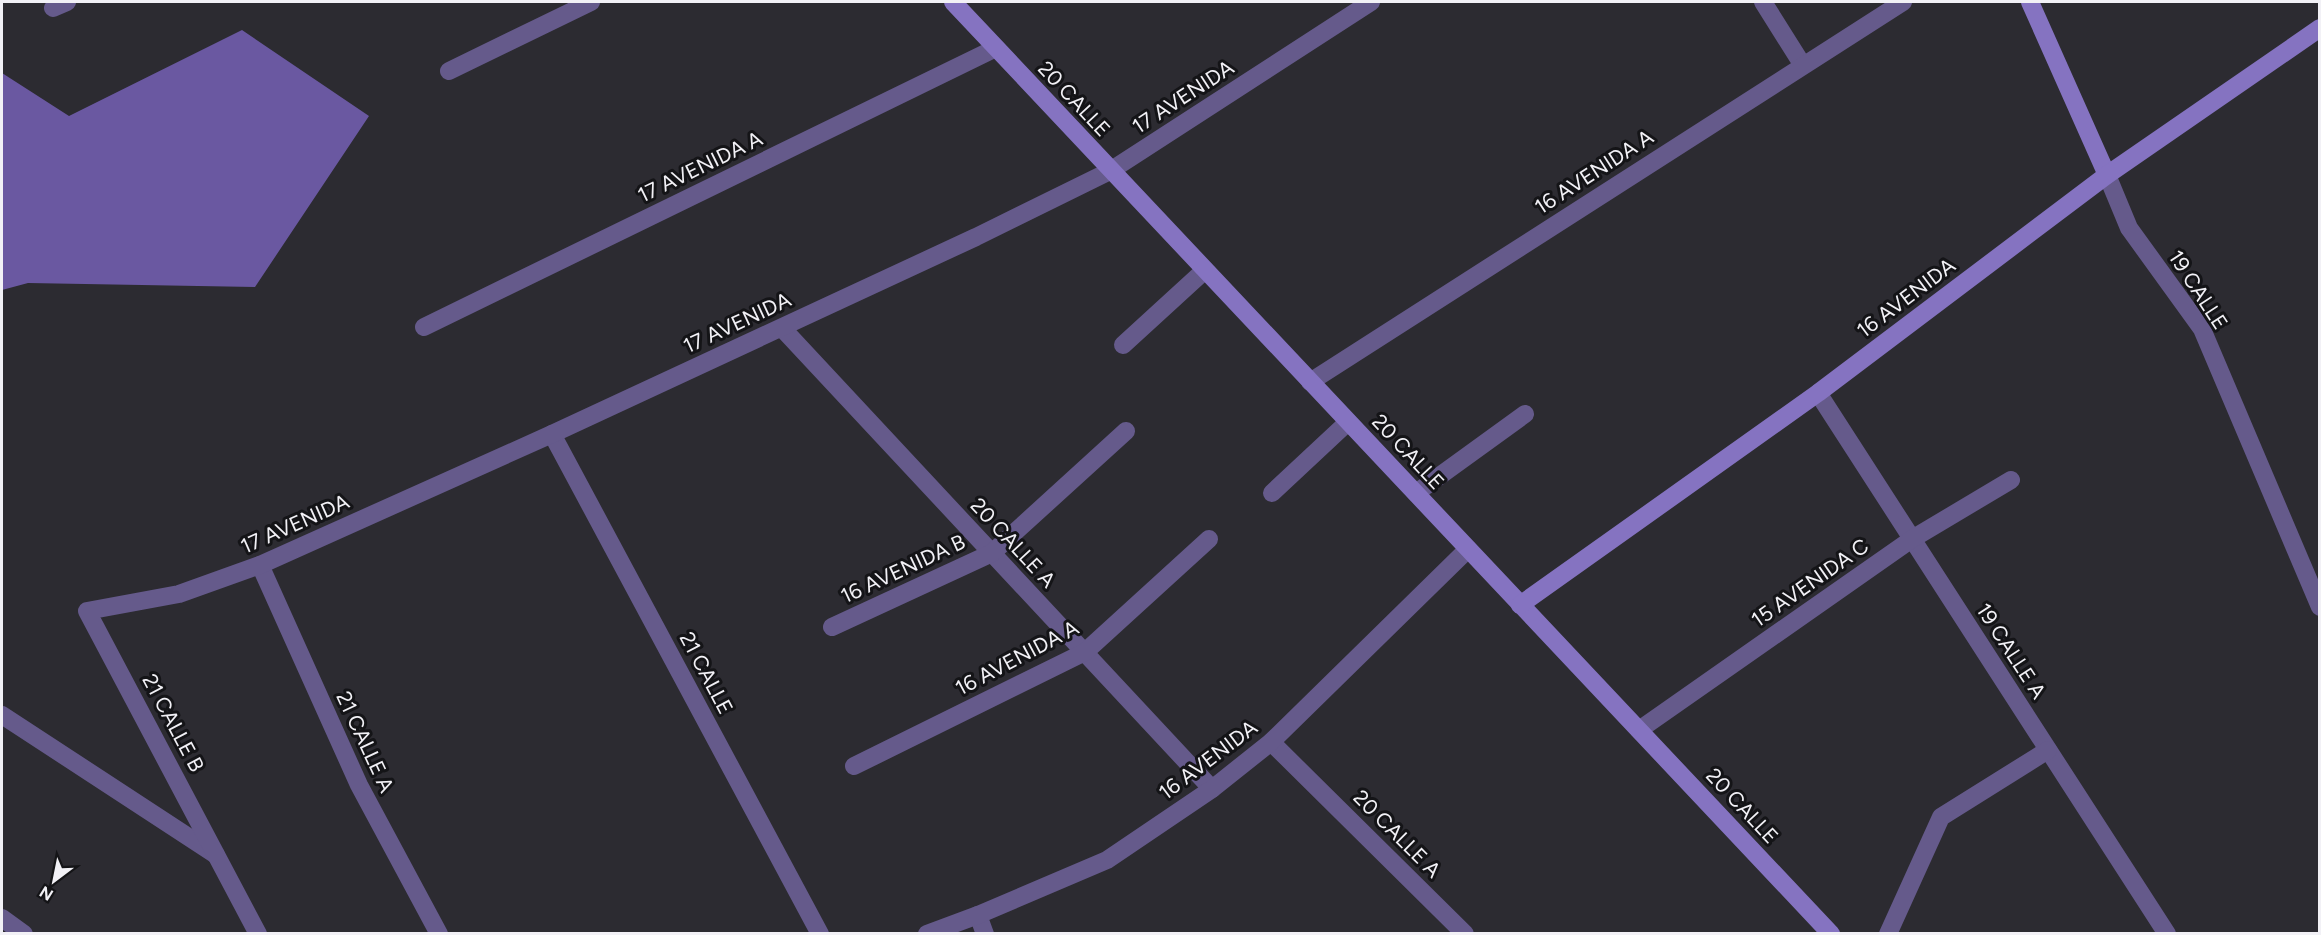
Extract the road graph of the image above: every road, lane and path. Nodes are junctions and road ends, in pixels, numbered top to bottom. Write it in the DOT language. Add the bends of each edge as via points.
graph roads {
  1 [pos="591,2"];
  2 [pos="953,2"];
  3 [pos="1371,2"];
  4 [pos="1763,2"];
  5 [pos="1903,2"];
  6 [pos="2030,2"];
  7 [pos="2319,28"];
  8 [pos="996,48"];
  9 [pos="1802,64"];
  10 [pos="449,71"];
  11 [pos="1110,171"];
  12 [pos="2107,175"];
  13 [pos="1205,270"];
  14 [pos="424,327"];
  15 [pos="782,327"];
  16 [pos="1123,345"];
  17 [pos="1310,382"];
  18 [pos="1818,393"];
  19 [pos="1525,414"];
  20 [pos="1348,422"];
  21 [pos="1126,431"];
  22 [pos="552,434"];
  23 [pos="2011,480"];
  24 [pos="1272,493"];
  25 [pos="1416,494"];
  26 [pos="1209,539"];
  27 [pos="1912,540"];
  28 [pos="1468,549"];
  29 [pos="992,553"];
  30 [pos="260,565"];
  31 [pos="1520,605"];
  32 [pos="2319,607"];
  33 [pos="87,611"];
  34 [pos="832,627"];
  35 [pos="1085,652"];
  36 [pos="2,715"];
  37 [pos="1639,730"];
  38 [pos="1271,741"];
  39 [pos="2048,750"];
  40 [pos="854,766"];
  41 [pos="1212,789"];
  42 [pos="218,856"];
  43 [pos="978,915"];
  44 [pos="2,918"];
  45 [pos="24,933"];
  46 [pos="258,933"];
  47 [pos="439,933"];
  48 [pos="820,933"];
  49 [pos="927,933"];
  50 [pos="985,933"];
  51 [pos="1465,933"];
  52 [pos="1831,933"];
  53 [pos="1888,933"];
  54 [pos="2167,933"];
  1 -- 10 [label="street"];
  2 -- 8 [label="street, 20 CALLE"];
  3 -- 11 [label="street, 17 AVENIDA"];
  4 -- 9 [label="street"];
  5 -- 9 [label="street, 16 AVENIDA A"];
  6 -- 12 [label="street, 19 CALLE"];
  7 -- 12 [label="street, 16 AVENIDA"];
  8 -- 11 [label="street, 20 CALLE"];
  8 -- 14 [label="street, 17 AVENIDA A"];
  9 -- 17 [label="street, 16 AVENIDA A"];
  11 -- 13 [label="street, 20 CALLE"];
  11 -- 15 [label="street, 17 AVENIDA"];
  12 -- 18 [label="street, 16 AVENIDA"];
  12 -- 32 [label="street, 19 CALLE" via="2129,228 2202,329"];
  13 -- 16 [label="street"];
  13 -- 17 [label="street, 20 CALLE"];
  15 -- 22 [label="street, 17 AVENIDA"];
  15 -- 29 [label="street, 20 CALLE A"];
  17 -- 20 [label="street, 20 CALLE"];
  18 -- 27 [label="street, 19 CALLE A"];
  18 -- 31 [label="street, 16 AVENIDA"];
  19 -- 25 [label="street"];
  20 -- 24 [label="street"];
  20 -- 25 [label="street, 20 CALLE"];
  21 -- 29 [label="street, 16 AVENIDA B"];
  22 -- 30 [label="street, 17 AVENIDA"];
  22 -- 48 [label="street, 21 CALLE"];
  23 -- 27 [label="street, 15 AVENIDA C"];
  25 -- 28 [label="street, 20 CALLE"];
  26 -- 35 [label="street, 16 AVENIDA A"];
  27 -- 37 [label="street, 15 AVENIDA C"];
  27 -- 39 [label="street, 19 CALLE A"];
  28 -- 31 [label="street, 20 CALLE"];
  28 -- 38 [label="street, 16 AVENIDA"];
  29 -- 34 [label="street, 16 AVENIDA B"];
  29 -- 35 [label="street, 20 CALLE A"];
  30 -- 33 [label="street, 17 AVENIDA" via="179,594"];
  30 -- 47 [label="street, 21 CALLE A" via="359,785"];
  31 -- 37 [label="street, 20 CALLE"];
  33 -- 42 [label="street, 21 CALLE B"];
  35 -- 40 [label="street, 16 AVENIDA A"];
  35 -- 41 [label="street, 20 CALLE A"];
  36 -- 42 [label="street, 21 CALLE B"];
  37 -- 52 [label="street, 20 CALLE"];
  38 -- 41 [label="street, 16 AVENIDA"];
  38 -- 51 [label="street, 20 CALLE A"];
  39 -- 53 [label="street" via="1941,817"];
  39 -- 54 [label="street, 19 CALLE A"];
  41 -- 43 [label="street, 16 AVENIDA" via="1107,860"];
  42 -- 46 [label="street, 21 CALLE B"];
  43 -- 49 [label="street, 16 AVENIDA"];
  43 -- 50 [label="street"];
  44 -- 45 [label="street"];
}
